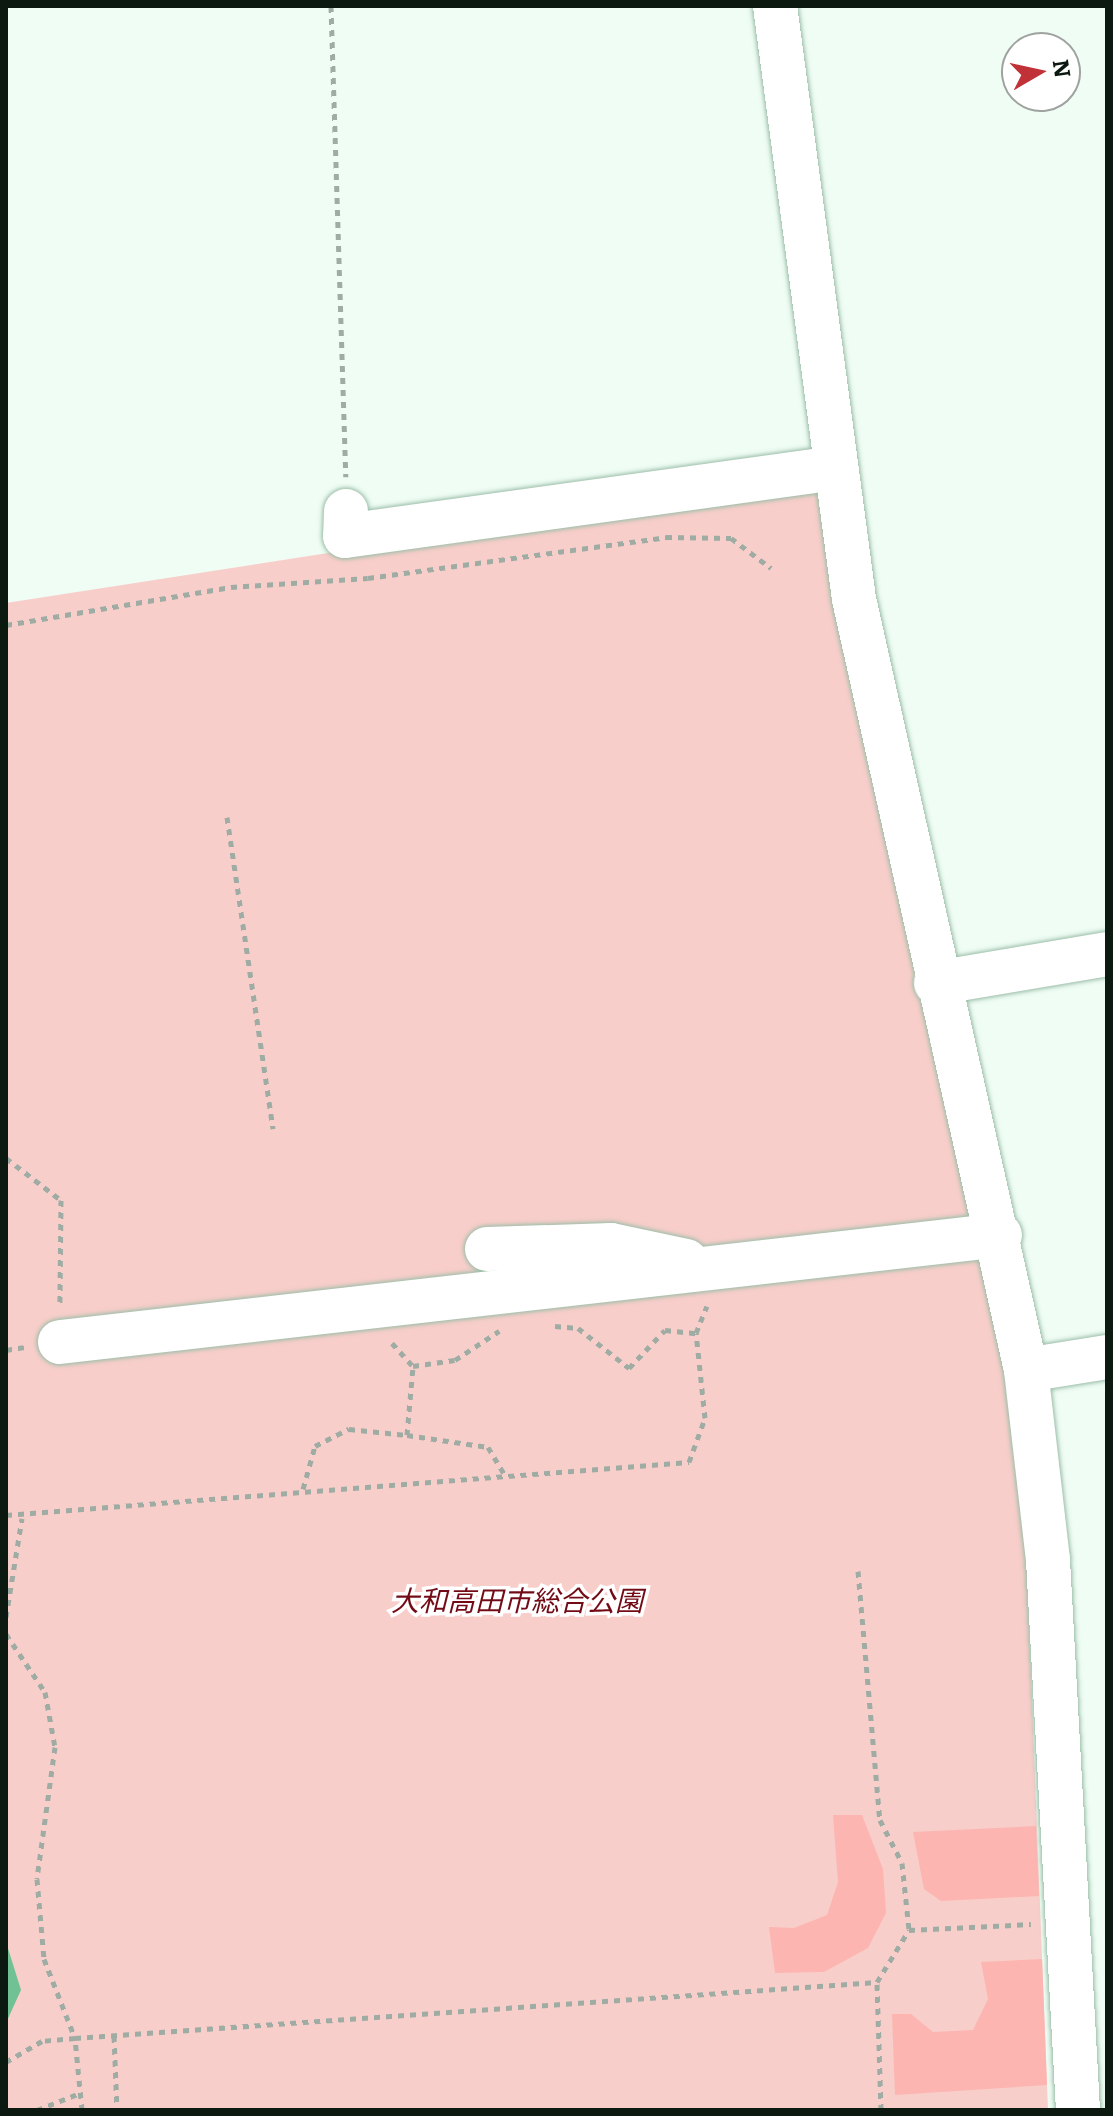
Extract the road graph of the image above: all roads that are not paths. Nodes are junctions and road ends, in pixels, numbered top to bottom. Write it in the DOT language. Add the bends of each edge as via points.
graph roads {
  1 [pos="775,6"];
  2 [pos="835,468"];
  3 [pos="346,511"];
  4 [pos="1107,954"];
  5 [pos="936,983"];
  6 [pos="1000,1235"];
  7 [pos="487,1249"];
  8 [pos="724,1269"];
  9 [pos="60,1342"];
  10 [pos="1107,1357"];
  11 [pos="1026,1370"];
  12 [pos="1078,2110"];
  1 -- 2 [label="street"];
  2 -- 3 [label="street" via="345,536"];
  2 -- 5 [label="street" via="854,599"];
  4 -- 5 [label="street"];
  5 -- 6 [label="street"];
  6 -- 8 [label="street"];
  6 -- 11 [label="street"];
  7 -- 8 [label="street" via="611,1245"];
  8 -- 9 [label="street"];
  10 -- 11 [label="street"];
  11 -- 12 [label="street" via="1048,1560"];
}
